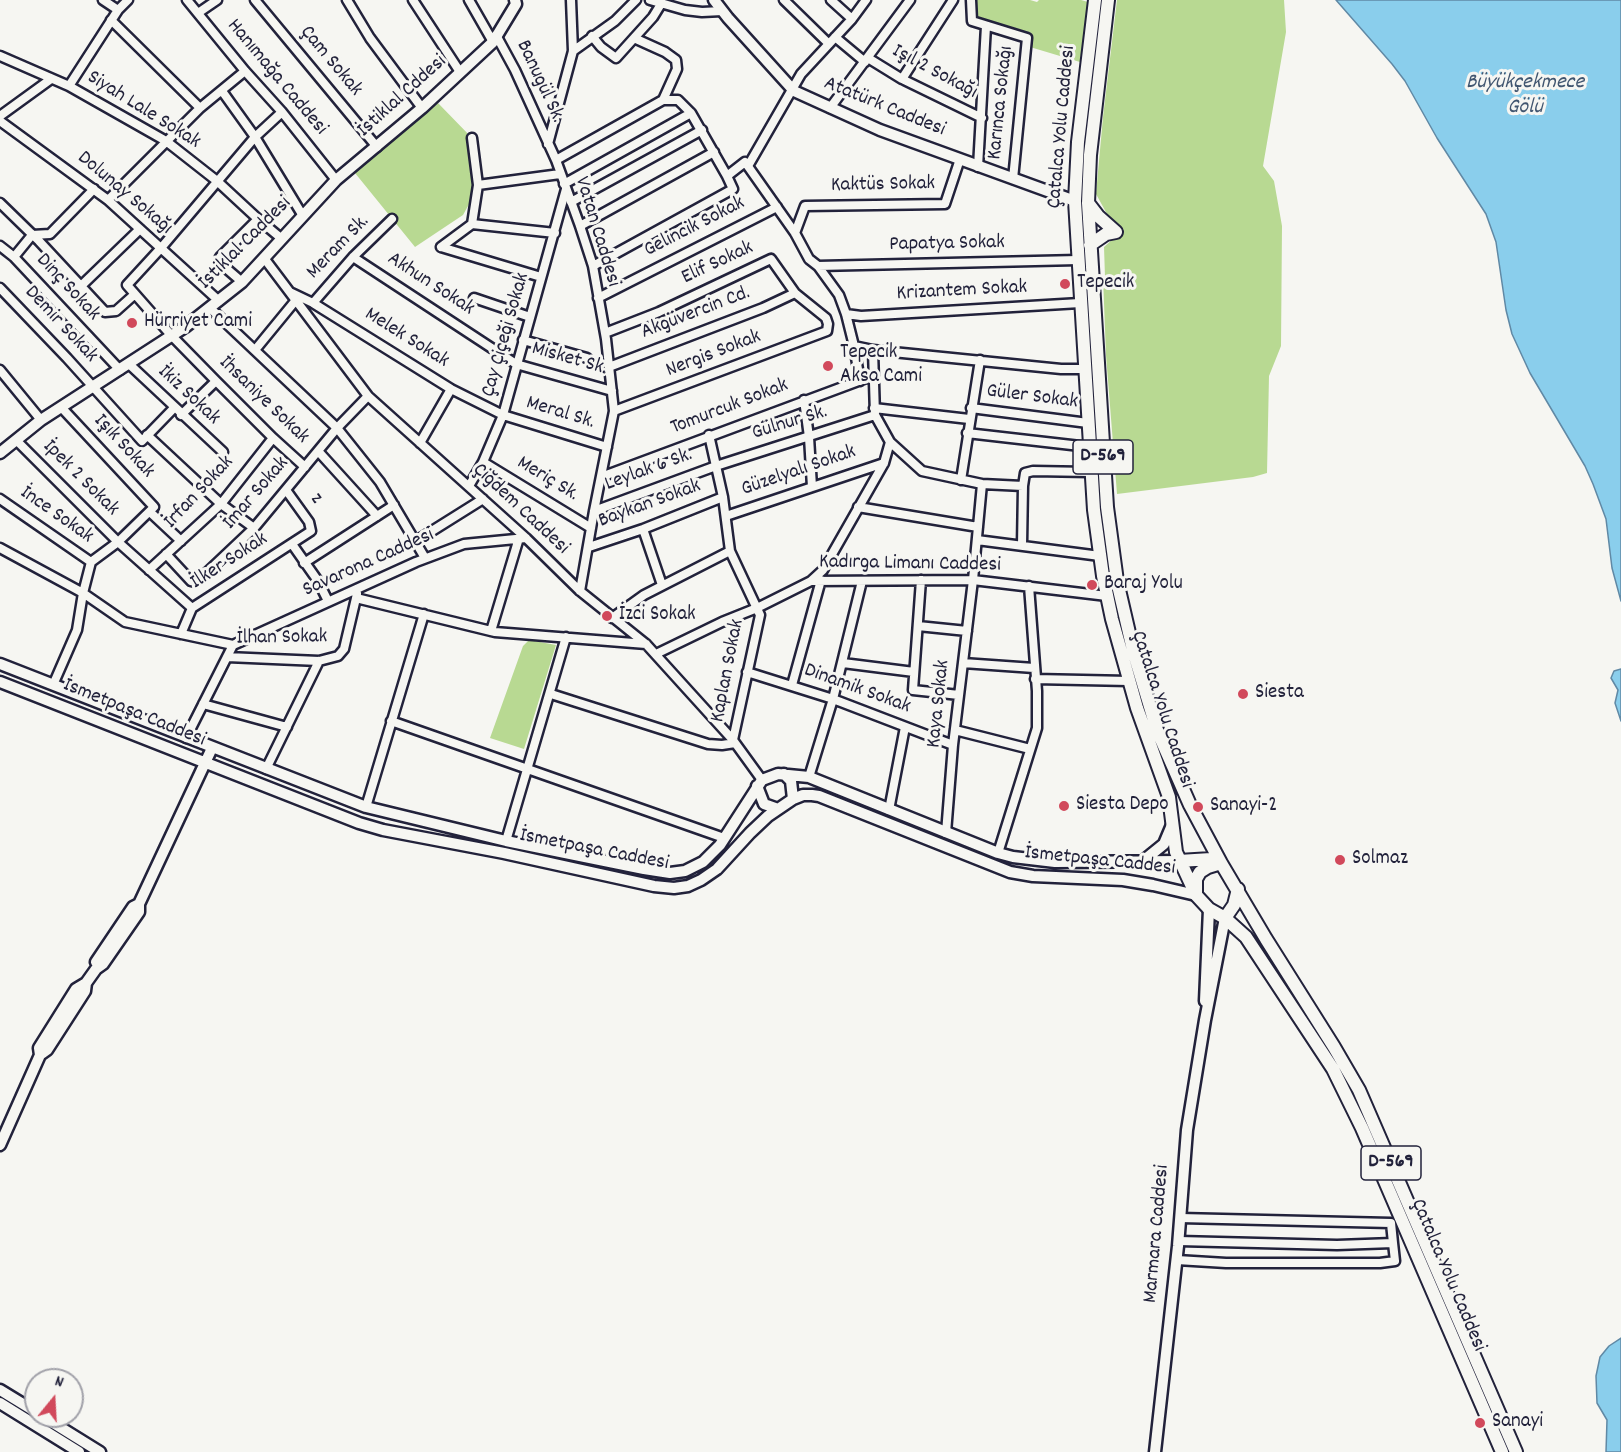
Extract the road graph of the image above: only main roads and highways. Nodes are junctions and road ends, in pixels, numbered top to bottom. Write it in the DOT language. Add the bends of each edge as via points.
graph roads {
  1 [pos="515,0"];
  2 [pos="714,0"];
  3 [pos="1094,0"];
  4 [pos="1108,0"];
  5 [pos="336,180"];
  6 [pos="1075,201"];
  7 [pos="1088,203"];
  8 [pos="1090,245"];
  9 [pos="0,452"];
  10 [pos="0,664"];
  11 [pos="0,682"];
  12 [pos="53,685"];
  13 [pos="47,700"];
  14 [pos="212,748"];
  15 [pos="205,764"];
  16 [pos="784,774"];
  17 [pos="760,783"];
  18 [pos="793,799"];
  19 [pos="366,807"];
  20 [pos="778,809"];
  21 [pos="359,823"];
  22 [pos="1173,824"];
  23 [pos="479,834"];
  24 [pos="950,834"];
  25 [pos="476,848"];
  26 [pos="949,848"];
  27 [pos="1143,861"];
  28 [pos="1179,861"];
  29 [pos="616,863"];
  30 [pos="1096,863"];
  31 [pos="1221,863"];
  32 [pos="612,877"];
  33 [pos="1096,878"];
  34 [pos="1238,889"];
  35 [pos="1196,896"];
  36 [pos="1209,909"];
  37 [pos="1225,918"];
  38 [pos="1205,1020"];
  39 [pos="0,1145"];
  40 [pos="0,1390"];
  41 [pos="0,1403"];
  42 [pos="16,1406"];
  43 [pos="24,1408"];
  44 [pos="61,1428"];
  45 [pos="79,1452"];
  46 [pos="100,1452"];
  47 [pos="1155,1452"];
  48 [pos="1502,1452"];
  49 [pos="1516,1452"];
  1 -- 5 [label="main road, İstiklal Cddesi" via="495,38 422,108"];
  2 -- 6 [label="main road, Atatürk Caddesi" via="791,89 880,130"];
  3 -- 6 [label="highway, Çatalca Yolu Caddesi / D-569"];
  4 -- 7 [label="highway, Çatalca Yolu Caddesi / D-569"];
  5 -- 9 [label="main road, İstiklal Caddesi" via="242,282"];
  6 -- 7 [label="highway"];
  6 -- 22 [label="highway, Çatalca Yolu Caddesi / D-569" via="1090,472 1100,556 1129,681 1165,784"];
  7 -- 8 [label="highway, Çatalca Yolu Caddesi / D-569"];
  7 -- 8 [label="highway" via="1116,232"];
  8 -- 31 [label="highway, Çatalca Yolu Caddesi / D-569" via="1104,478 1119,591 1158,730 1190,805"];
  10 -- 12 [label="main road, İsmetpaşa Caddesi"];
  11 -- 13 [label="main road, İsmetpaşa Caddesi"];
  12 -- 13 [label="main road"];
  12 -- 14 [label="main road, İsmetpaşa Caddesi"];
  13 -- 15 [label="main road, İsmetpaşa Caddesi"];
  14 -- 15 [label="main road"];
  14 -- 19 [label="main road, İsmetpaşa Caddesi"];
  15 -- 21 [label="main road, İsmetpaşa Caddesi"];
  15 -- 39 [label="main road" via="139,904 139,912 40,1055"];
  16 -- 17 [label="main road, İsmetpaşa Caddesi" via="771,775"];
  16 -- 18 [label="main road" via="791,781"];
  16 -- 24 [label="main road, İsmetpaşa Caddesi" via="809,777"];
  17 -- 20 [label="main road" via="764,804"];
  17 -- 29 [label="main road, İsmetpaşa Caddesi" via="703,862 670,873"];
  18 -- 20 [label="main road, İsmetpaşa Caddesi"];
  18 -- 26 [label="main road, İsmetpaşa Caddesi" via="819,796"];
  19 -- 21 [label="main road"];
  19 -- 23 [label="main road, İsmetpaşa Caddesi"];
  20 -- 32 [label="main road, İsmetpaşa Caddesi" via="759,823 717,869 688,886 654,886"];
  21 -- 25 [label="main road, İsmetpaşa Caddesi"];
  22 -- 27 [label="main road" via="1164,844"];
  22 -- 28 [label="highway, Çatalca Yolu Caddesi / D-569"];
  23 -- 25 [label="main road"];
  23 -- 29 [label="main road, İsmetpaşa Caddesi"];
  24 -- 26 [label="main road"];
  24 -- 30 [label="main road, İsmetpaşa Caddesi" via="998,853 1030,860"];
  25 -- 32 [label="main road, İsmetpaşa Caddesi"];
  26 -- 33 [label="main road, İsmetpaşa Caddesi" via="1010,872"];
  27 -- 28 [label="main road, İsmetpaşa Caddesi"];
  27 -- 30 [label="main road, İsmetpaşa Caddesi"];
  28 -- 31 [label="highway" via="1211,859"];
  28 -- 35 [label="highway, Çatalca Yolu Caddesi / D-569"];
  29 -- 32 [label="main road"];
  30 -- 33 [label="main road"];
  31 -- 34 [label="highway, Çatalca Yolu Caddesi / D-569"];
  31 -- 35 [label="highway" via="1200,872"];
  33 -- 35 [label="main road, İsmetpaşa Caddesi" via="1152,885"];
  34 -- 37 [label="highway"];
  34 -- 49 [label="highway, Çatalca Yolu Caddesi / D-569" via="1363,1098"];
  35 -- 36 [label="highway, Çatalca Yolu Caddesi / D-569"];
  36 -- 37 [label="highway, Çatalca Yolu Caddesi / D-569"];
  36 -- 38 [label="main road"];
  37 -- 38 [label="main road"];
  37 -- 48 [label="highway, Çatalca Yolu Caddesi / D-569" via="1255,948 1347,1096"];
  38 -- 47 [label="main road, Marmara Caddesi" via="1187,1130"];
  40 -- 42 [label="main road"];
  41 -- 42 [label="main road"];
  42 -- 43 [label="main road"];
  42 -- 45 [label="main road"];
  44 -- 46 [label="main road"];
}
